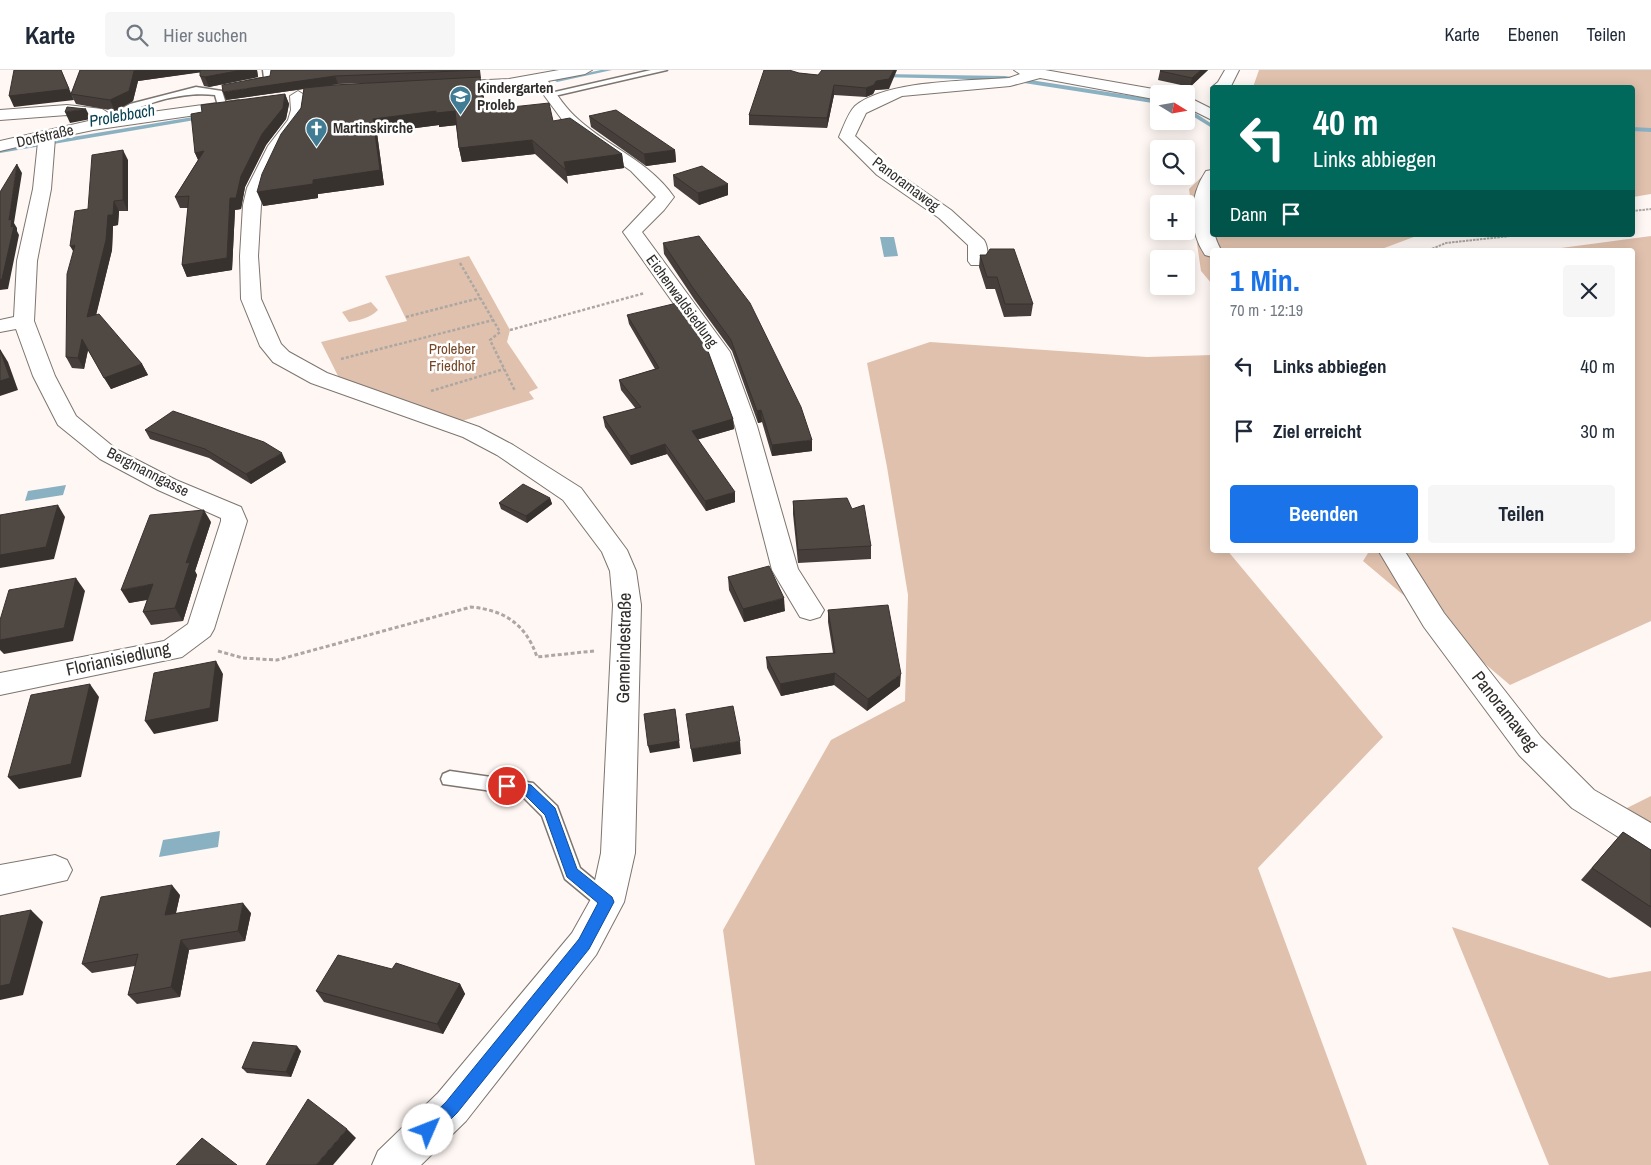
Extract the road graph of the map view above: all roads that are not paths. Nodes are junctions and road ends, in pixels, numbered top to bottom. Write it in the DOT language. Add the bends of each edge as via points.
graph roads {
  1 [pos="267,70"];
  2 [pos="585,70"];
  3 [pos="663,70"];
  4 [pos="1232,70"];
  5 [pos="1025,75"];
  6 [pos="242,85"];
  7 [pos="1224,85"];
  8 [pos="544,86"];
  9 [pos="225,88"];
  10 [pos="207,92"];
  11 [pos="434,92"];
  12 [pos="1210,92"];
  13 [pos="1150,94"];
  14 [pos="1195,97"];
  15 [pos="301,101"];
  16 [pos="250,103"];
  17 [pos="1195,105"];
  18 [pos="222,107"];
  19 [pos="1210,114"];
  20 [pos="0,115"];
  21 [pos="116,115"];
  22 [pos="150,118"];
  23 [pos="47,141"];
  24 [pos="0,146"];
  25 [pos="1210,181"];
  26 [pos="1210,248"];
  27 [pos="978,262"];
  28 [pos="24,321"];
  29 [pos="0,326"];
  30 [pos="1393,553"];
  31 [pos="810,610"];
  32 [pos="200,629"];
  33 [pos="0,684"];
  34 [pos="450,779"];
  35 [pos="1651,840"];
  36 [pos="55,870"];
  37 [pos="0,880"];
  38 [pos="607,902"];
  39 [pos="392,1165"];
  1 -- 6 [label="lane" via="269,80"];
  2 -- 8 [label="street"];
  3 -- 8 [label="lane"];
  4 -- 7 [label="street"];
  5 -- 13 [label="street, Panoramaweg"];
  5 -- 27 [label="street, Panoramaweg" via="900,92 860,110 847,137 883,171 945,214 971,238 977,244"];
  8 -- 11 [label="street" via="509,83 500,92"];
  8 -- 31 [label="street, Eichenwaldsiedlung" via="576,126 643,174 665,197 660,206 632,232 719,352 746,426 786,570"];
  9 -- 10 [label="lane"];
  10 -- 18 [label="lane" via="219,93"];
  10 -- 21 [label="lane" via="196,90 142,104"];
  12 -- 14 [label="street"];
  15 -- 38 [label="street, Gemeindestraße" via="296,121 276,146 256,188 252,205 251,299 271,346 281,357 319,378 471,432 505,450 572,494 614,550 624,571 627,605 618,853"];
  16 -- 18 [label="street, Dorfstraße"];
  17 -- 19 [label="street"];
  18 -- 22 [label="street, Dorfstraße"];
  20 -- 21 [label="street, Dorfstraße" via="67,110"];
  21 -- 22 [label="street, Dorfstraße"];
  22 -- 23 [label="street, Dorfstraße" via="93,125"];
  23 -- 24 [label="street, Dorfstraße"];
  23 -- 28 [label="street, Bergmanngasse" via="42,189 27,261"];
  25 -- 26 [label="street" via="1202,203 1202,222"];
  28 -- 29 [label="street"];
  28 -- 32 [label="street, Bergmanngasse" via="44,376 66,420 108,454 167,485 232,513 234,521"];
  30 -- 35 [label="street, Panoramaweg" via="1434,620 1530,746 1583,799"];
  32 -- 33 [label="street, Florianisiedlung" via="172,650"];
  34 -- 38 [label="lane" via="526,788 550,812 572,873"];
  36 -- 37 [label="street"];
  38 -- 39 [label="street, Gemeindestraße" via="584,944 452,1107"];
}
